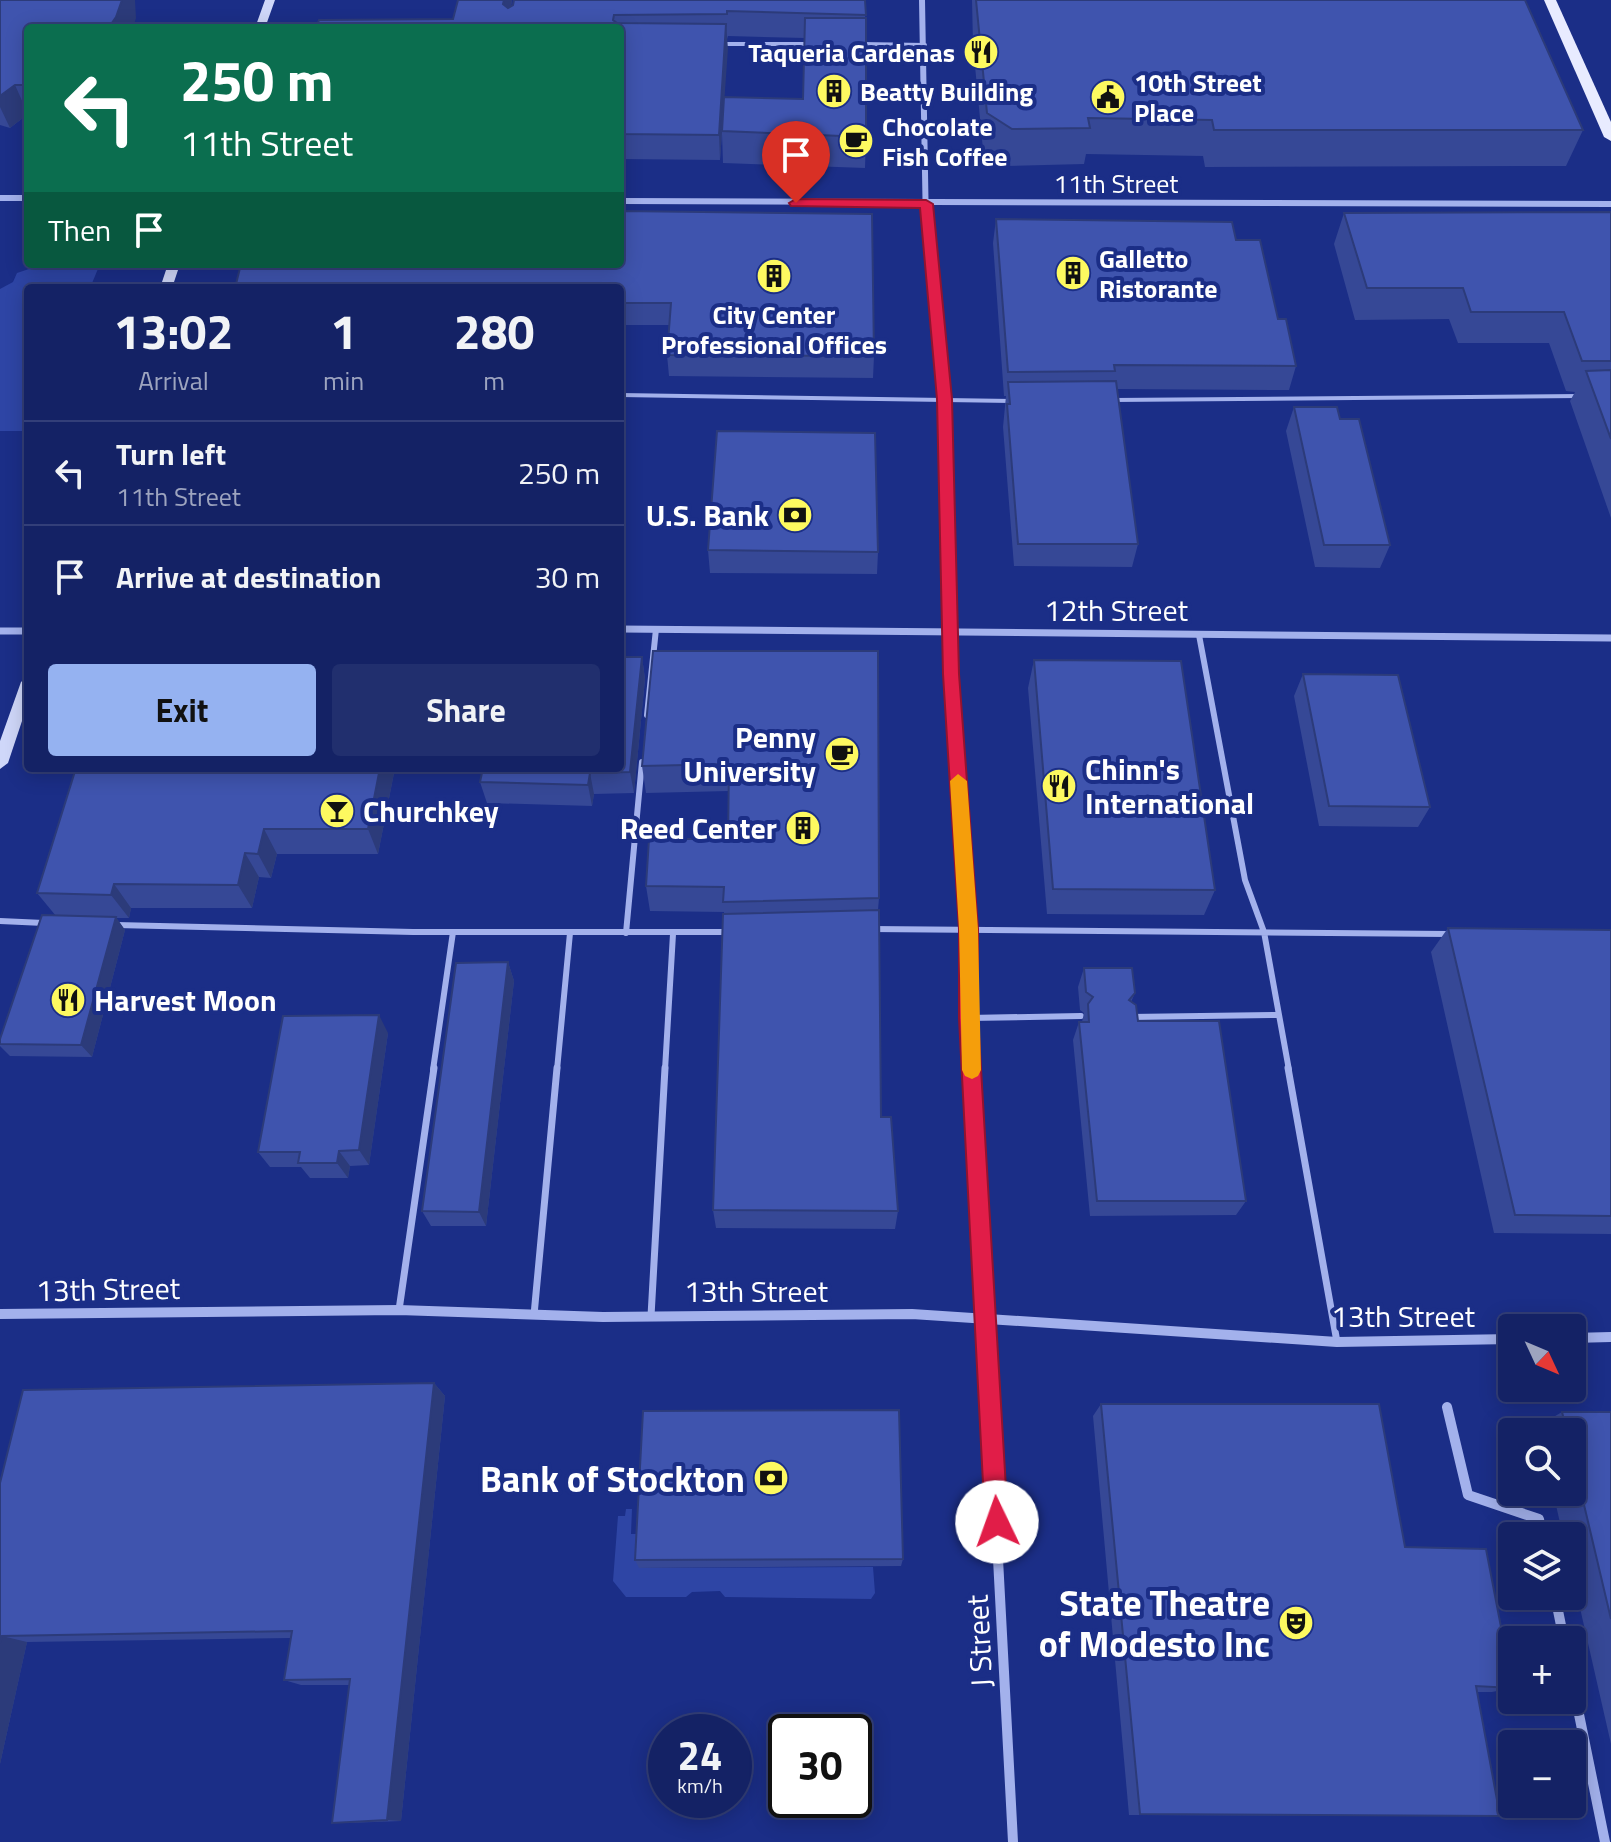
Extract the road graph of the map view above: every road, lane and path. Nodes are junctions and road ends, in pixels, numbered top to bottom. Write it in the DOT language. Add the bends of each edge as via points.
graph roads {
  1 [pos="270,0"];
  2 [pos="922,0"];
  3 [pos="1550,0"];
  4 [pos="261,24"];
  5 [pos="713,43"];
  6 [pos="818,44"];
  7 [pos="847,44"];
  8 [pos="925,45"];
  9 [pos="1611,137"];
  10 [pos="0,198"];
  11 [pos="24,198"];
  12 [pos="624,201"];
  13 [pos="926,204"];
  14 [pos="1611,204"];
  15 [pos="624,395"];
  16 [pos="1596,396"];
  17 [pos="944,399"];
  18 [pos="1020,401"];
  19 [pos="1099,401"];
  20 [pos="624,629"];
  21 [pos="656,629"];
  22 [pos="0,631"];
  23 [pos="24,631"];
  24 [pos="950,633"];
  25 [pos="1199,635"];
  26 [pos="1611,638"];
  27 [pos="24,694"];
  28 [pos="647,718"];
  29 [pos="644,749"];
  30 [pos="0,763"];
  31 [pos="0,921"];
  32 [pos="53,923"];
  33 [pos="113,925"];
  34 [pos="863,929"];
  35 [pos="969,929"];
  36 [pos="453,932"];
  37 [pos="736,932"];
  38 [pos="1264,932"];
  39 [pos="570,933"];
  40 [pos="626,933"];
  41 [pos="673,934"];
  42 [pos="1451,934"];
  43 [pos="1279,1015"];
  44 [pos="1081,1016"];
  45 [pos="1128,1017"];
  46 [pos="969,1018"];
  47 [pos="399,1310"];
  48 [pos="0,1314"];
  49 [pos="534,1315"];
  50 [pos="651,1316"];
  51 [pos="986,1321"];
  52 [pos="1611,1337"];
  53 [pos="1586,1338"];
  54 [pos="1498,1339"];
  55 [pos="1337,1342"];
  56 [pos="1447,1407"];
  57 [pos="1540,1522"];
  58 [pos="1579,1714"];
  59 [pos="1013,1842"];
  60 [pos="1605,1842"];
  1 -- 4 [label="street"];
  2 -- 8 [label="street, J Street"];
  3 -- 9 [label="main road"];
  5 -- 6 [label="lane"];
  7 -- 8 [label="lane"];
  8 -- 13 [label="street, J Street"];
  10 -- 11 [label="street"];
  12 -- 13 [label="street, 11th Street"];
  13 -- 14 [label="street, 11th Street"];
  13 -- 17 [label="street, J Street"];
  15 -- 17 [label="lane"];
  16 -- 19 [label="lane"];
  17 -- 18 [label="lane"];
  17 -- 24 [label="street, J Street"];
  20 -- 21 [label="street, 12th Street"];
  21 -- 24 [label="street, 12th Street"];
  21 -- 28 [label="lane"];
  22 -- 23 [label="street"];
  24 -- 25 [label="street, 12th Street"];
  24 -- 35 [label="street, J Street"];
  25 -- 26 [label="street, 12th Street"];
  25 -- 38 [label="lane" via="1245,880"];
  27 -- 30 [label="street"];
  29 -- 40 [label="lane"];
  31 -- 32 [label="lane"];
  33 -- 36 [label="lane"];
  34 -- 35 [label="lane"];
  35 -- 38 [label="lane"];
  35 -- 46 [label="street, J Street"];
  36 -- 39 [label="lane"];
  36 -- 47 [label="lane"];
  37 -- 41 [label="lane"];
  38 -- 42 [label="lane"];
  38 -- 43 [label="lane"];
  39 -- 40 [label="lane"];
  39 -- 49 [label="lane"];
  40 -- 41 [label="lane"];
  41 -- 50 [label="lane"];
  43 -- 45 [label="lane"];
  43 -- 55 [label="lane"];
  44 -- 46 [label="lane"];
  46 -- 51 [label="street, J Street"];
  47 -- 48 [label="street, 13th Street"];
  47 -- 49 [label="street, 13th Street"];
  49 -- 50 [label="street, 13th Street"];
  50 -- 51 [label="street, 13th Street" via="912,1314"];
  51 -- 55 [label="street, 13th Street"];
  51 -- 59 [label="street, J Street"];
  52 -- 53 [label="street"];
  54 -- 55 [label="street, 13th Street"];
  56 -- 57 [label="street" via="1468,1495"];
  58 -- 60 [label="street"];
}
